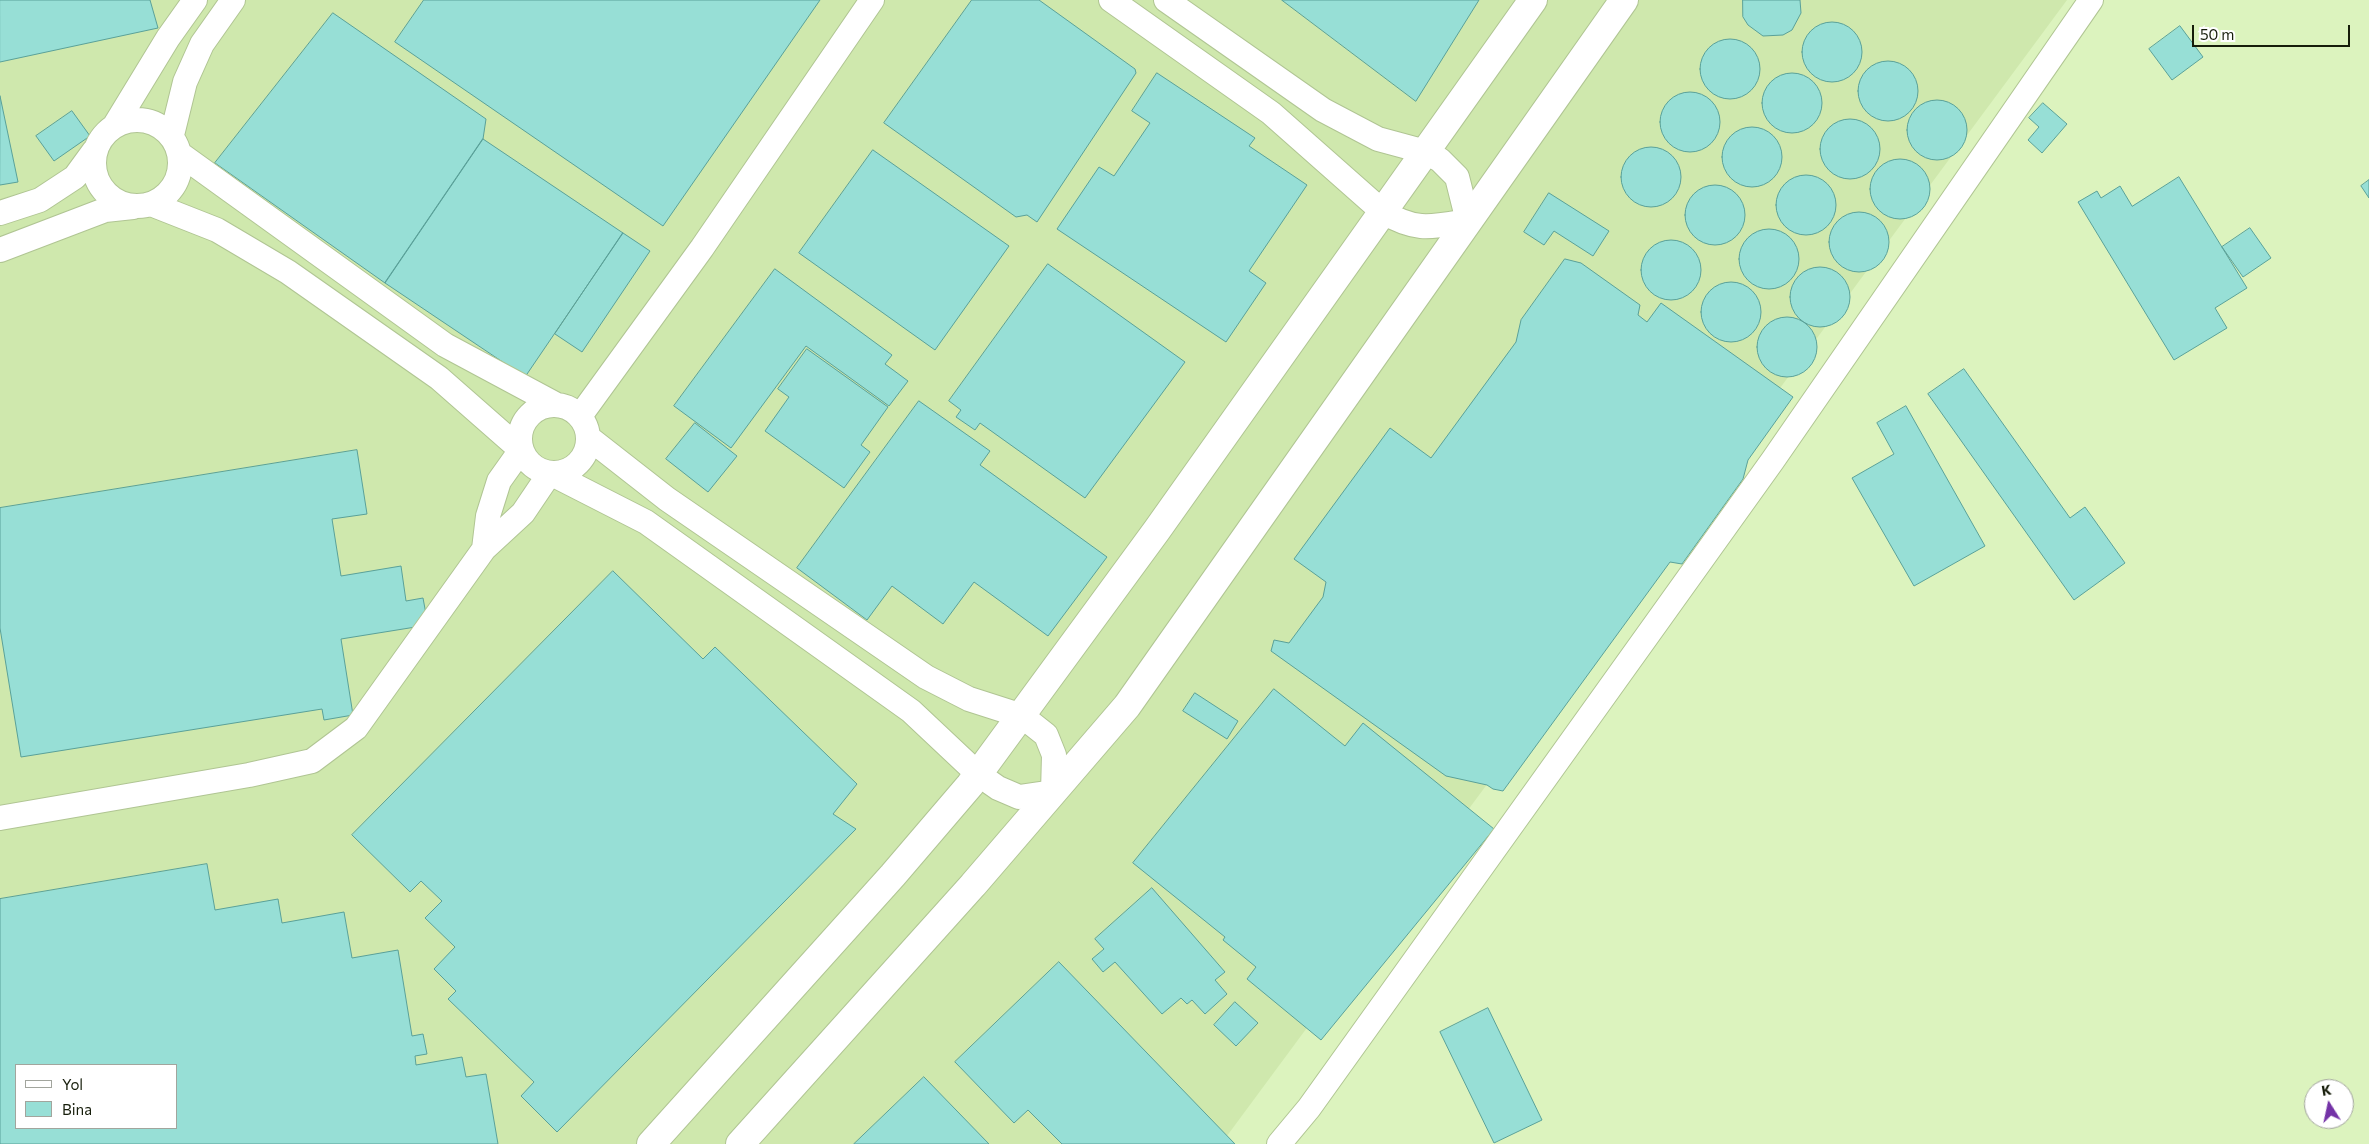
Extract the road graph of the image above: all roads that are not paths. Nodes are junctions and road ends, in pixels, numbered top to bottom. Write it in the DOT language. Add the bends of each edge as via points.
graph roads {
  1 [pos="195,0"];
  2 [pos="233,0"];
  3 [pos="872,0"];
  4 [pos="1111,0"];
  5 [pos="1166,0"];
  6 [pos="1533,0"];
  7 [pos="1624,0"];
  8 [pos="2091,0"];
  9 [pos="115,125"];
  10 [pos="176,145"];
  11 [pos="94,151"];
  12 [pos="1426,152"];
  13 [pos="143,205"];
  14 [pos="1383,212"];
  15 [pos="0,213"];
  16 [pos="1468,221"];
  17 [pos="308,245"];
  18 [pos="0,250"];
  19 [pos="288,272"];
  20 [pos="555,404"];
  21 [pos="580,416"];
  22 [pos="588,438"];
  23 [pos="521,450"];
  24 [pos="550,474"];
  25 [pos="484,548"];
  26 [pos="1022,716"];
  27 [pos="978,774"];
  28 [pos="1053,792"];
  29 [pos="0,818"];
  30 [pos="651,1144"];
  31 [pos="740,1144"];
  32 [pos="1279,1144"];
  1 -- 9 [label="street"];
  2 -- 10 [label="street" via="202,44 185,82"];
  3 -- 21 [label="street" via="702,248"];
  4 -- 14 [label="street" via="1271,113"];
  5 -- 12 [label="street" via="1322,110 1378,139"];
  6 -- 12 [label="street"];
  7 -- 16 [label="street"];
  8 -- 32 [label="street" via="1767,468 1309,1108"];
  9 -- 10 [label="street" via="130,120 146,120 160,125"];
  9 -- 11 [label="street" via="103,135"];
  10 -- 13 [label="street" via="180,171 174,186 164,197"];
  10 -- 17 [label="street"];
  11 -- 13 [label="street" via="93,166 98,184 108,196 121,204"];
  11 -- 15 [label="street" via="75,177 40,200"];
  12 -- 14 [label="street"];
  12 -- 16 [label="street" via="1440,160 1457,177"];
  13 -- 18 [label="street" via="105,210"];
  13 -- 19 [label="street" via="217,230"];
  14 -- 16 [label="street" via="1403,224 1428,228"];
  14 -- 26 [label="street"];
  16 -- 28 [label="street" via="1127,706"];
  17 -- 19 [label="street"];
  17 -- 20 [label="street" via="444,345"];
  19 -- 23 [label="street" via="439,378"];
  20 -- 21 [label="street"];
  20 -- 23 [label="street" via="543,406 526,419 519,438"];
  21 -- 22 [label="street"];
  22 -- 24 [label="street" via="587,450 576,465"];
  22 -- 26 [label="street" via="667,500 926,677 968,699"];
  23 -- 24 [label="street" via="526,461"];
  23 -- 25 [label="street" via="499,481 488,516"];
  24 -- 25 [label="street" via="523,513"];
  24 -- 27 [label="street" via="646,522 911,711"];
  25 -- 29 [label="street" via="356,728 312,761"];
  26 -- 27 [label="street"];
  26 -- 28 [label="street" via="1046,736 1054,755"];
  27 -- 28 [label="street" via="1019,798"];
  27 -- 30 [label="street" via="893,875"];
  28 -- 31 [label="street"];
}
